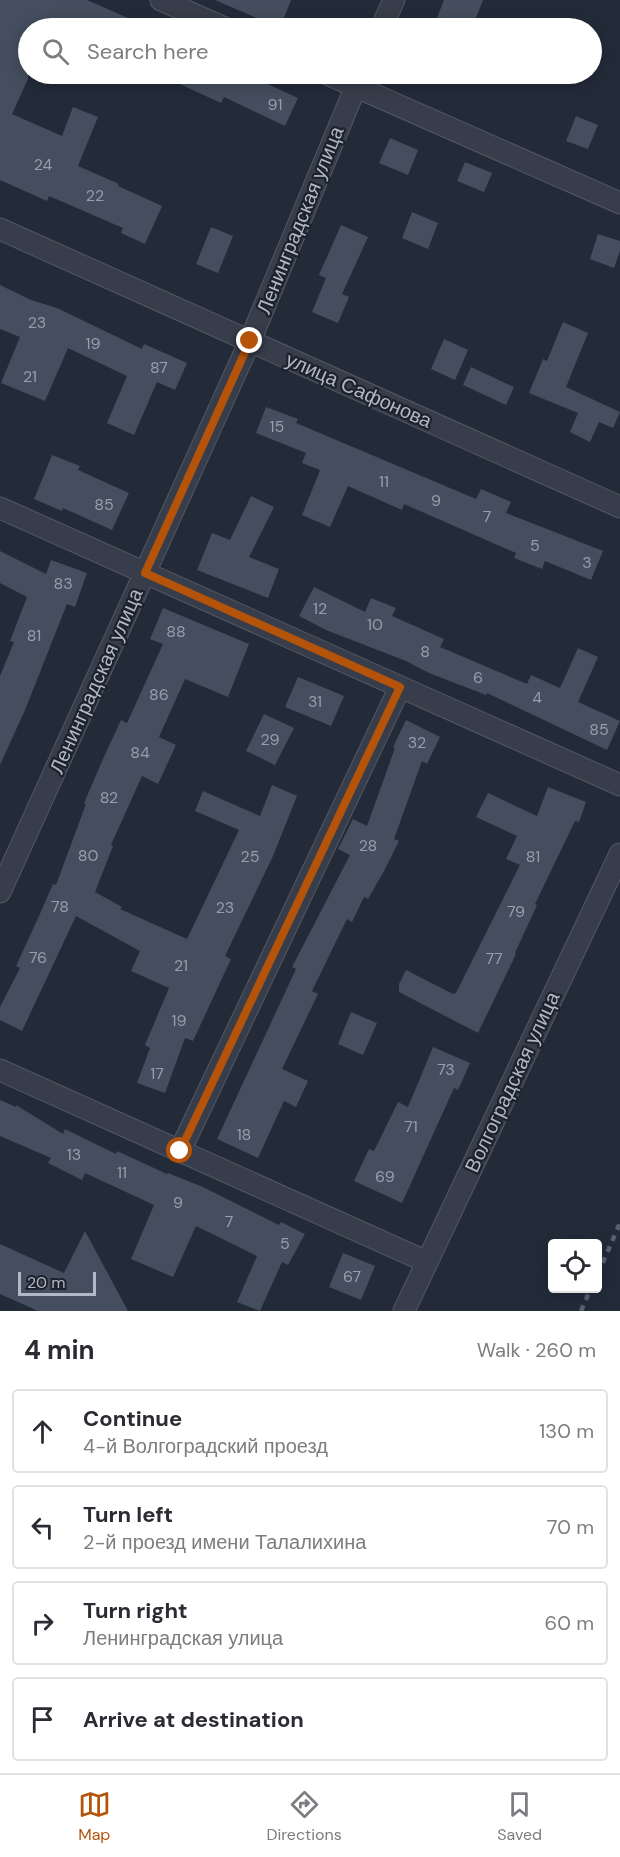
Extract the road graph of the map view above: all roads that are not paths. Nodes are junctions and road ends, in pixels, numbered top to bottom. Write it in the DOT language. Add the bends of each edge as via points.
graph roads {
  1 [pos="161,0"];
  2 [pos="394,0"];
  3 [pos="202,18"];
  4 [pos="386,18"];
  5 [pos="356,84"];
  6 [pos="367,84"];
  7 [pos="617,194"];
  8 [pos="0,229"];
  9 [pos="250,341"];
  10 [pos="620,507"];
  11 [pos="0,508"];
  12 [pos="145,573"];
  13 [pos="400,687"];
  14 [pos="620,785"];
  15 [pos="620,854"];
  16 [pos="0,892"];
  17 [pos="0,1070"];
  18 [pos="180,1151"];
  19 [pos="428,1262"];
  20 [pos="404,1311"];
  1 -- 3 [label="street"];
  2 -- 4 [label="street"];
  5 -- 9 [label="street, Ленинградская улица"];
  6 -- 7 [label="street"];
  8 -- 9 [label="street, улица Сафонова"];
  9 -- 10 [label="street, улица Сафонова"];
  9 -- 12 [label="street, Ленинградская улица"];
  11 -- 12 [label="street"];
  12 -- 13 [label="street"];
  12 -- 16 [label="street, Ленинградская улица"];
  13 -- 14 [label="street"];
  13 -- 18 [label="street"];
  15 -- 19 [label="street, Волгоградская улица"];
  17 -- 18 [label="street"];
  18 -- 19 [label="street"];
  19 -- 20 [label="street, Волгоградская улица"];
}
